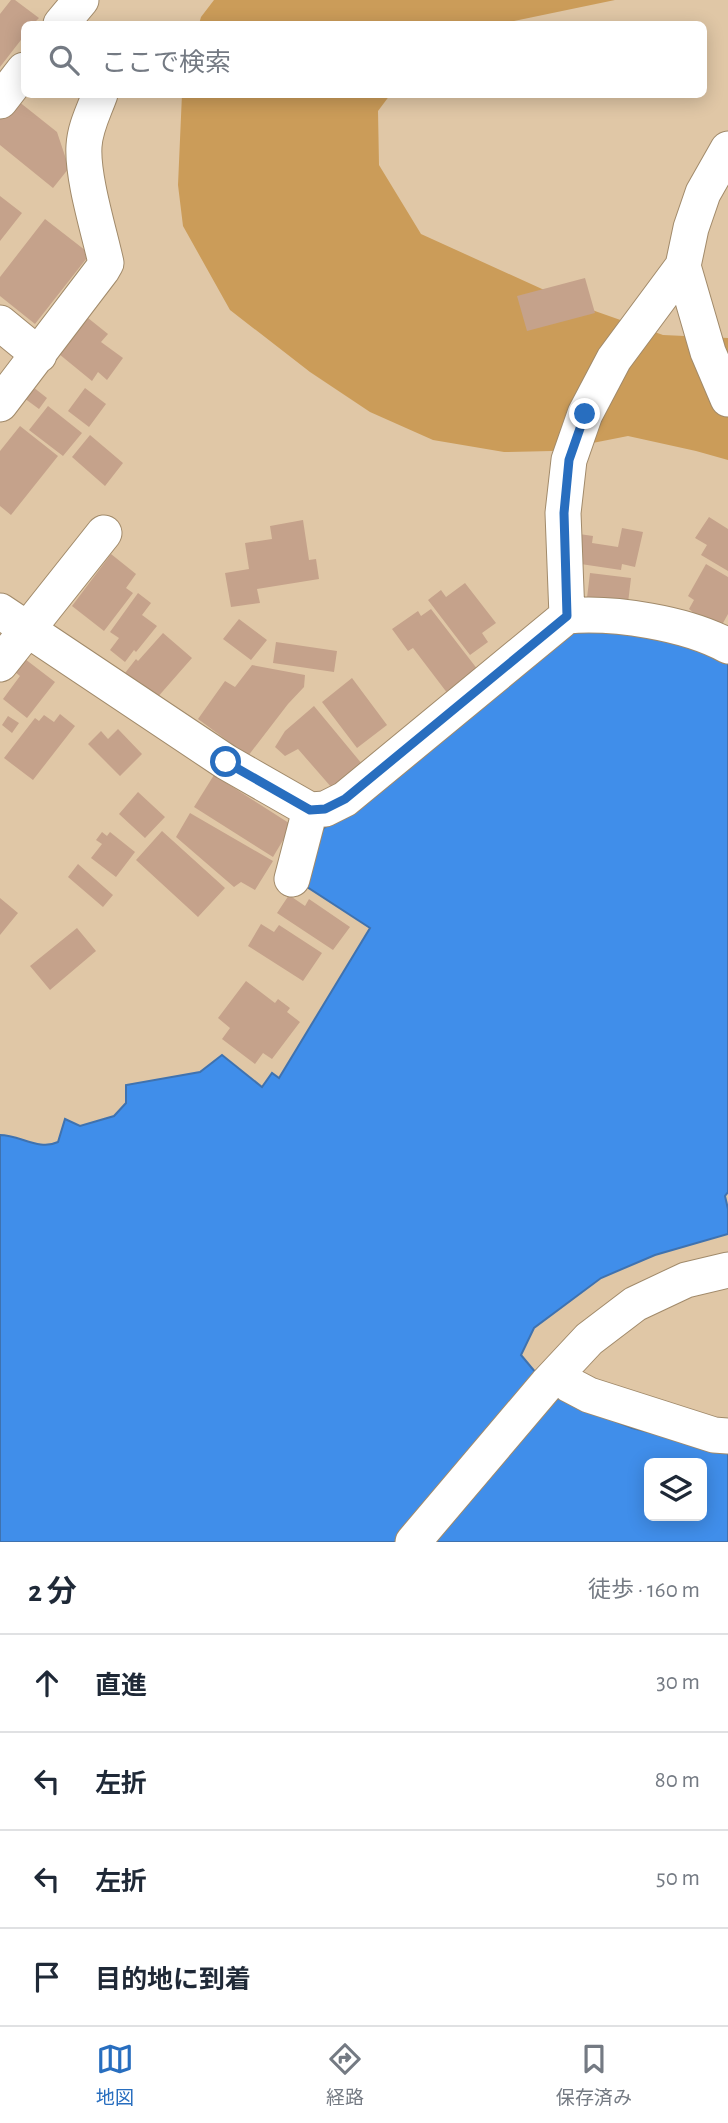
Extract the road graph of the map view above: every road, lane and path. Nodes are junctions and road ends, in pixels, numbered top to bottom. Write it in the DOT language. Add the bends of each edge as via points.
graph roads {
  1 [pos="21,74"];
  2 [pos="98,98"];
  3 [pos="0,100"];
  4 [pos="728,149"];
  5 [pos="683,266"];
  6 [pos="0,323"];
  7 [pos="39,355"];
  8 [pos="728,399"];
  9 [pos="0,404"];
  10 [pos="104,533"];
  11 [pos="0,611"];
  12 [pos="567,616"];
  13 [pos="28,631"];
  14 [pos="728,646"];
  15 [pos="0,664"];
  16 [pos="310,810"];
  17 [pos="292,879"];
  18 [pos="728,1270"];
  19 [pos="553,1379"];
  20 [pos="728,1436"];
  21 [pos="413,1542"];
  1 -- 3 [label="street"];
  2 -- 7 [label="street" via="84,145 106,263"];
  4 -- 5 [label="street" via="703,193"];
  5 -- 8 [label="street" via="708,352"];
  5 -- 12 [label="street" via="614,359 585,414 569,460 564,513"];
  6 -- 7 [label="street"];
  7 -- 9 [label="street"];
  10 -- 13 [label="street"];
  11 -- 13 [label="street"];
  12 -- 14 [label="street" via="674,626"];
  12 -- 16 [label="street" via="345,799 325,809"];
  13 -- 15 [label="street"];
  13 -- 16 [label="street" via="226,762"];
  16 -- 17 [label="street"];
  18 -- 19 [label="street" via="686,1280 635,1304 589,1339"];
  19 -- 20 [label="street" via="589,1395"];
  19 -- 21 [label="street"];
}
